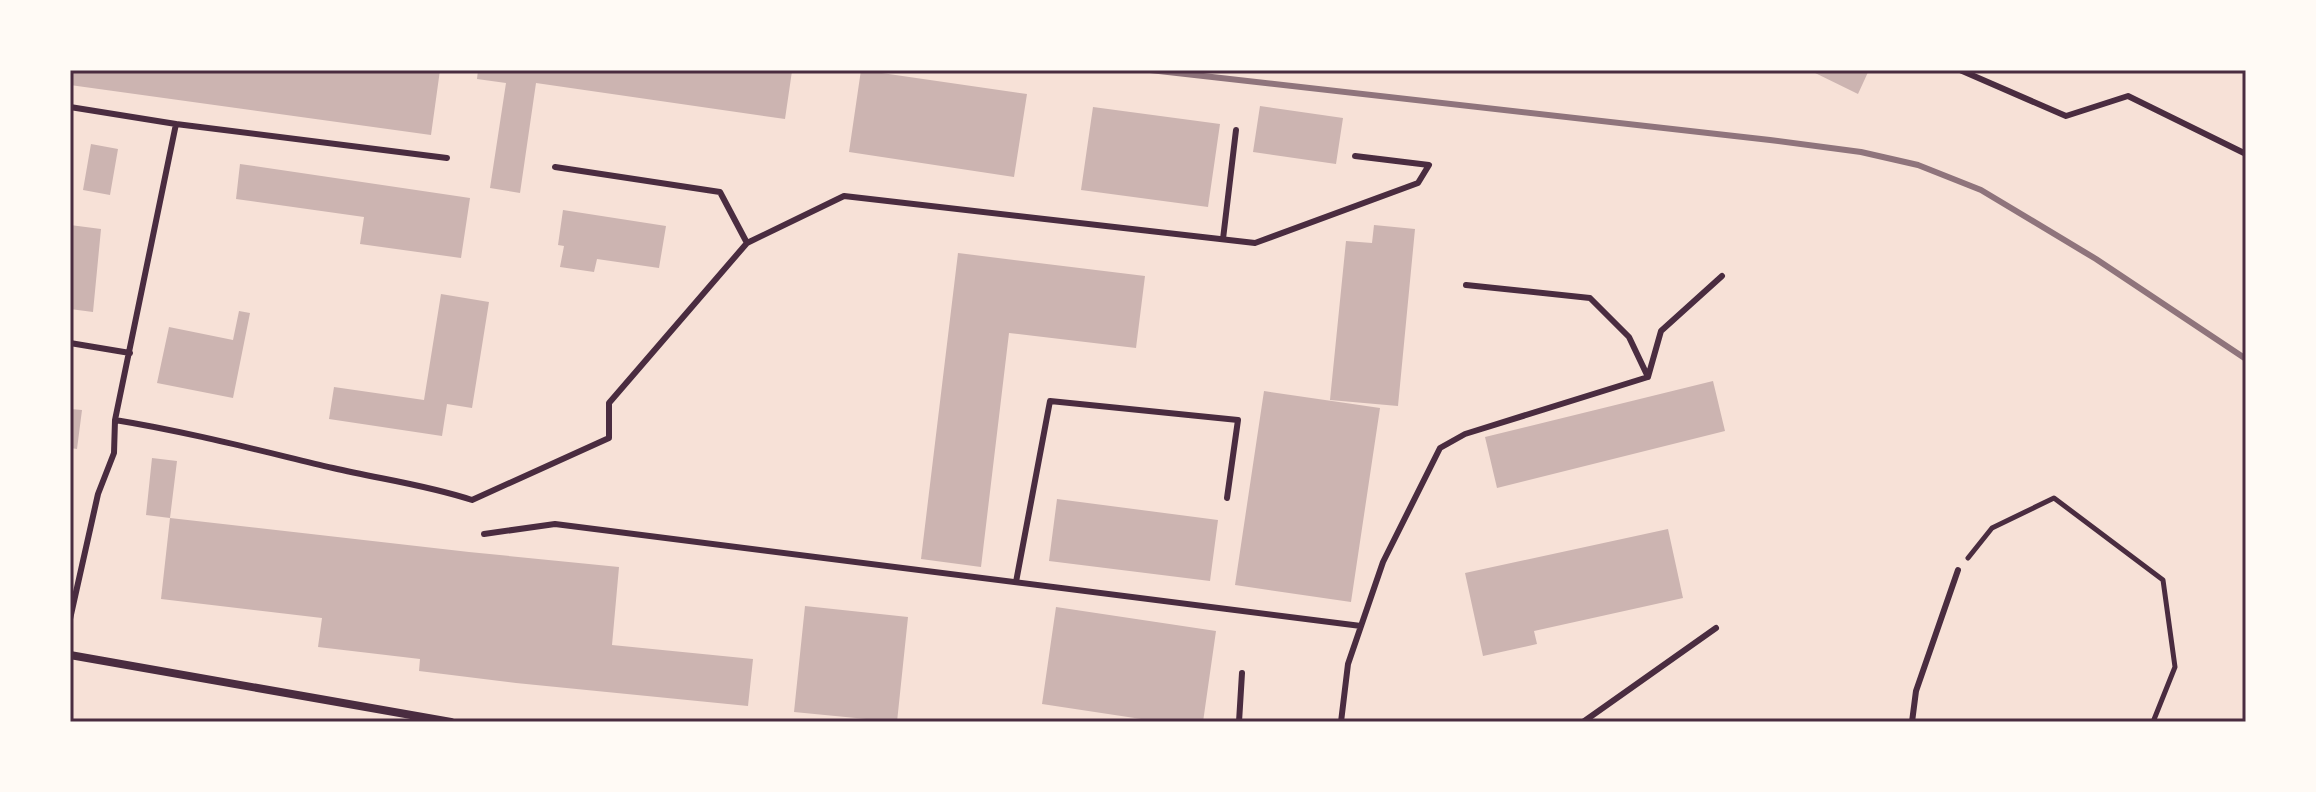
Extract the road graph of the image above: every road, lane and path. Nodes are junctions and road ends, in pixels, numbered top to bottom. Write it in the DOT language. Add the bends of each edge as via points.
graph roads {
  1 [pos="1960,70"];
  2 [pos="70,107"];
  3 [pos="176,124"];
  4 [pos="1236,130"];
  5 [pos="2246,154"];
  6 [pos="1355,156"];
  7 [pos="447,158"];
  8 [pos="555,167"];
  9 [pos="1223,239"];
  10 [pos="747,243"];
  11 [pos="1722,276"];
  12 [pos="1466,285"];
  13 [pos="70,343"];
  14 [pos="130,353"];
  15 [pos="1648,377"];
  16 [pos="115,420"];
  17 [pos="1227,498"];
  18 [pos="484,534"];
  19 [pos="1958,570"];
  20 [pos="1016,582"];
  21 [pos="70,619"];
  22 [pos="1361,626"];
  23 [pos="1716,628"];
  24 [pos="70,655"];
  25 [pos="1242,673"];
  26 [pos="451,722"];
  27 [pos="1239,722"];
  28 [pos="1341,722"];
  29 [pos="1583,722"];
  30 [pos="1912,722"];
  31 [pos="2153,722"];
  1 -- 5 [label="lane" via="2066,116 2128,96"];
  2 -- 3 [label="lane"];
  3 -- 7 [label="lane"];
  3 -- 14 [label="lane"];
  4 -- 9 [label="lane"];
  6 -- 9 [label="lane" via="1429,165 1418,183 1255,243"];
  8 -- 10 [label="lane" via="720,192"];
  9 -- 10 [label="lane" via="844,196"];
  10 -- 16 [label="lane" via="609,403 609,438 472,500"];
  11 -- 15 [label="lane" via="1661,331"];
  12 -- 15 [label="lane" via="1590,298 1629,337"];
  13 -- 14 [label="lane"];
  14 -- 16 [label="lane"];
  15 -- 22 [label="lane" via="1465,434 1440,448 1383,562"];
  16 -- 21 [label="lane" via="114,453 98,494"];
  17 -- 20 [label="lane" via="1238,420 1050,401"];
  18 -- 20 [label="lane" via="555,524"];
  19 -- 30 [label="lane" via="1916,691"];
  19 -- 31 [label="path" via="1992,528 2054,498 2163,580 2175,667"];
  20 -- 22 [label="lane"];
  22 -- 28 [label="lane" via="1348,664"];
  23 -- 29 [label="lane"];
  24 -- 26 [label="street"];
  25 -- 27 [label="lane"];
}
